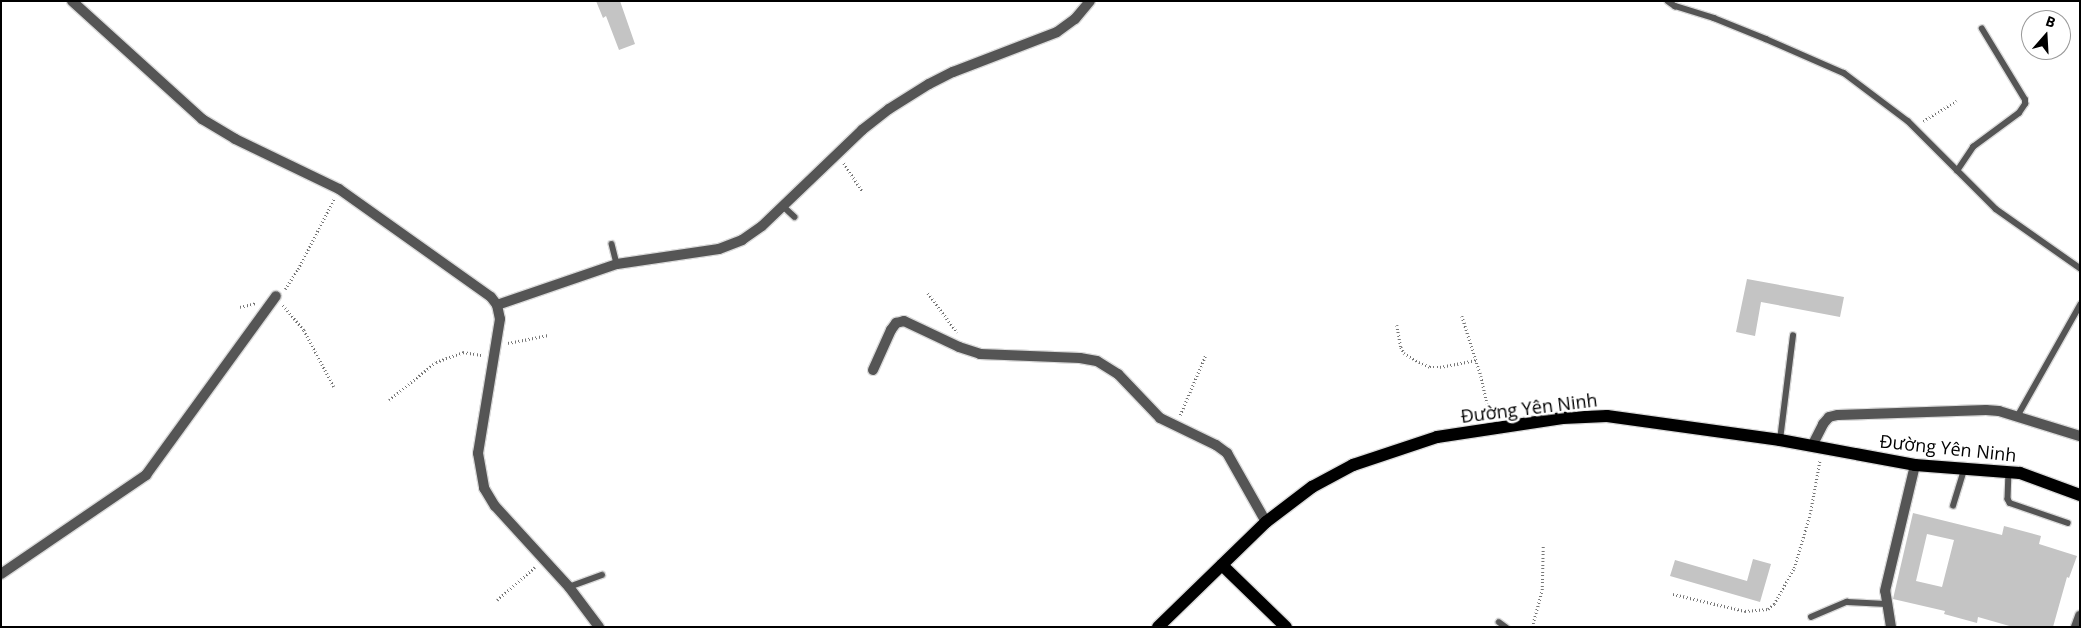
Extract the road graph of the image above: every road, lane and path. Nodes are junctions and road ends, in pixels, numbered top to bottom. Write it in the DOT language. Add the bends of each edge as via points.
graph roads {
  1 [pos="72,1"];
  2 [pos="1090,1"];
  3 [pos="1668,1"];
  4 [pos="1982,29"];
  5 [pos="1956,101"];
  6 [pos="1913,126"];
  7 [pos="838,154"];
  8 [pos="1957,171"];
  9 [pos="339,189"];
  10 [pos="862,191"];
  11 [pos="783,206"];
  12 [pos="795,217"];
  13 [pos="612,244"];
  14 [pos="617,264"];
  15 [pos="2080,268"];
  16 [pos="928,293"];
  17 [pos="276,296"];
  18 [pos="497,305"];
  19 [pos="2080,305"];
  20 [pos="240,307"];
  21 [pos="1462,316"];
  22 [pos="1397,324"];
  23 [pos="548,335"];
  24 [pos="960,336"];
  25 [pos="1794,336"];
  26 [pos="497,346"];
  27 [pos="1206,354"];
  28 [pos="494,359"];
  29 [pos="1476,360"];
  30 [pos="873,370"];
  31 [pos="334,387"];
  32 [pos="389,400"];
  33 [pos="2017,417"];
  34 [pos="1175,427"];
  35 [pos="1492,428"];
  36 [pos="2080,436"];
  37 [pos="1780,440"];
  38 [pos="1817,447"];
  39 [pos="1915,465"];
  40 [pos="1964,468"];
  41 [pos="2009,471"];
  42 [pos="2080,495"];
  43 [pos="1953,506"];
  44 [pos="1266,522"];
  45 [pos="2068,522"];
  46 [pos="1543,546"];
  47 [pos="543,560"];
  48 [pos="1222,566"];
  49 [pos="1,574"];
  50 [pos="602,575"];
  51 [pos="569,587"];
  52 [pos="1673,594"];
  53 [pos="497,600"];
  54 [pos="1886,604"];
  55 [pos="2080,616"];
  56 [pos="1811,617"];
  57 [pos="1499,622"];
  58 [pos="599,627"];
  59 [pos="1158,627"];
  60 [pos="1286,627"];
  61 [pos="1506,627"];
  62 [pos="1532,627"];
  63 [pos="1891,627"];
  64 [pos="2076,627"];
  1 -- 9 [label="street" via="202,118 235,139"];
  2 -- 7 [label="street" via="1075,19 1057,32 953,72 908,96 862,130"];
  3 -- 6 [label="lane" via="1844,73"];
  4 -- 8 [label="lane" via="2025,104 2019,113 1974,147"];
  5 -- 6 [label="path"];
  6 -- 8 [label="lane"];
  7 -- 10 [label="path"];
  7 -- 11 [label="street"];
  8 -- 15 [label="lane" via="1996,209"];
  9 -- 17 [label="path" via="293,279"];
  9 -- 18 [label="street" via="486,293"];
  11 -- 12 [label="lane"];
  11 -- 14 [label="street" via="752,234 731,245"];
  13 -- 14 [label="lane"];
  14 -- 18 [label="street"];
  16 -- 24 [label="path"];
  17 -- 20 [label="path"];
  17 -- 31 [label="path" via="304,330"];
  17 -- 49 [label="street" via="146,475"];
  18 -- 26 [label="street" via="500,319"];
  19 -- 33 [label="lane"];
  21 -- 29 [label="path"];
  22 -- 29 [label="path" via="1404,353 1419,362 1440,367"];
  23 -- 26 [label="path"];
  25 -- 37 [label="lane"];
  26 -- 28 [label="street"];
  27 -- 34 [label="path"];
  28 -- 32 [label="path" via="476,353 452,354 422,372"];
  28 -- 47 [label="street" via="478,453 481,478 495,506"];
  29 -- 35 [label="path"];
  30 -- 34 [label="street" via="891,330 896,323 904,321 980,354 1097,361 1118,374 1153,412"];
  33 -- 36 [label="street"];
  33 -- 38 [label="street" via="1986,410 1838,415 1829,417 1823,424"];
  34 -- 44 [label="street" via="1216,445 1227,454"];
  35 -- 37 [label="main road, Đường Yên Ninh" via="1563,418 1607,416"];
  35 -- 44 [label="main road, Đường Yên Ninh" via="1437,437 1353,465 1312,487"];
  37 -- 38 [label="main road, Đường Yên Ninh"];
  38 -- 39 [label="main road, Đường Yên Ninh"];
  38 -- 52 [label="path" via="1810,514 1794,568 1774,604 1768,609 1745,611"];
  39 -- 40 [label="main road, Đường Yên Ninh"];
  39 -- 54 [label="street" via="1887,582"];
  40 -- 41 [label="main road, Đường Yên Ninh"];
  40 -- 43 [label="lane"];
  41 -- 42 [label="main road, Đường Yên Ninh" via="2038,478"];
  41 -- 45 [label="lane" via="2010,503"];
  44 -- 48 [label="main road, Đường Yên Ninh"];
  46 -- 62 [label="path" via="1542,590"];
  47 -- 51 [label="street"];
  47 -- 53 [label="path"];
  48 -- 59 [label="main road, Đường Yên Ninh"];
  48 -- 60 [label="main road"];
  50 -- 51 [label="lane"];
  51 -- 58 [label="street"];
  54 -- 56 [label="lane" via="1847,602"];
  54 -- 63 [label="street"];
  55 -- 64 [label="street"];
  57 -- 61 [label="lane"];
}
